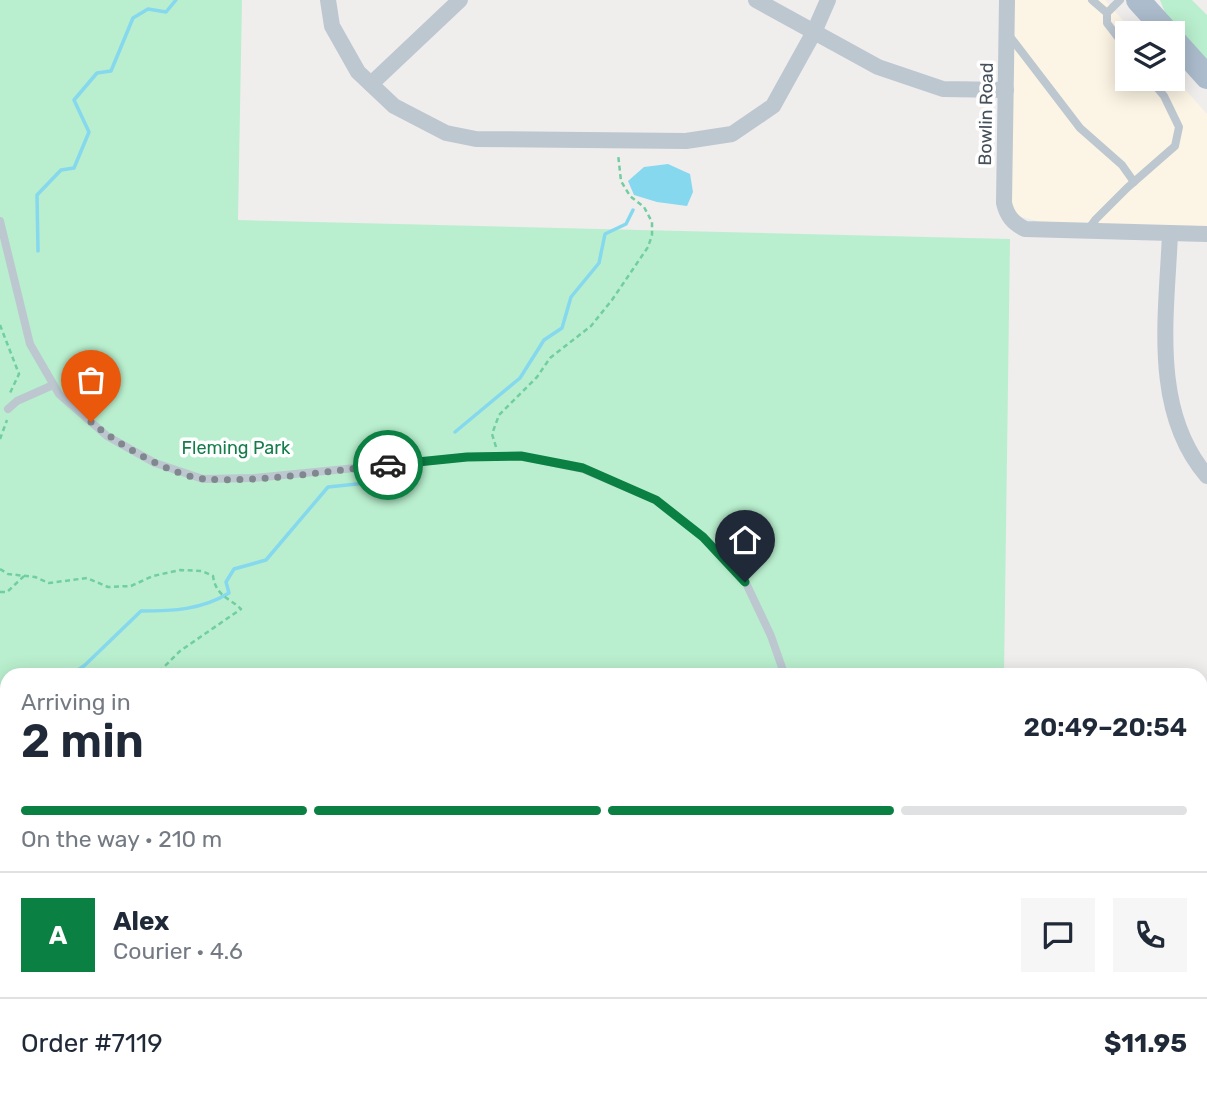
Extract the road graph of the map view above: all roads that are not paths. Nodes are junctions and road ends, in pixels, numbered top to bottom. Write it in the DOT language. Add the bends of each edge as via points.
graph roads {
  1 [pos="328,0"];
  2 [pos="460,0"];
  3 [pos="756,0"];
  4 [pos="828,0"];
  5 [pos="1007,0"];
  6 [pos="1092,0"];
  7 [pos="1120,0"];
  8 [pos="1138,0"];
  9 [pos="1107,13"];
  10 [pos="1156,21"];
  11 [pos="814,32"];
  12 [pos="1006,32"];
  13 [pos="1115,33"];
  14 [pos="1185,54"];
  15 [pos="1207,77"];
  16 [pos="371,84"];
  17 [pos="1006,90"];
  18 [pos="1160,91"];
  19 [pos="1134,182"];
  20 [pos="0,221"];
  21 [pos="1087,231"];
  22 [pos="1170,233"];
  23 [pos="1207,234"];
  24 [pos="53,385"];
  25 [pos="8,409"];
  26 [pos="1207,476"];
  27 [pos="782,668"];
  1 -- 16 [label="street" via="332,26 358,72"];
  2 -- 16 [label="street"];
  3 -- 11 [label="street"];
  4 -- 11 [label="street"];
  5 -- 12 [label="street, Bowlin Road"];
  6 -- 9 [label="lane"];
  7 -- 9 [label="lane"];
  8 -- 10 [label="main road"];
  9 -- 13 [label="lane" via="1107,23"];
  11 -- 16 [label="street" via="773,106 732,134 686,142 476,139 446,133 394,106"];
  11 -- 17 [label="street" via="878,67 943,89"];
  12 -- 17 [label="street, Bowlin Road"];
  12 -- 19 [label="lane" via="1080,128 1122,164"];
  14 -- 15 [label="main road"];
  17 -- 21 [label="street, Bowlin Road" via="1006,213 1025,229"];
  18 -- 19 [label="lane" via="1179,127 1175,146"];
  19 -- 21 [label="lane"];
  20 -- 24 [label="lane" via="30,344"];
  21 -- 22 [label="street"];
  22 -- 23 [label="street"];
  22 -- 26 [label="street" via="1169,390 1184,437"];
  24 -- 25 [label="lane"];
  24 -- 27 [label="lane" via="107,436 155,463 203,479 467,457 521,456 583,468 656,500 703,537 745,582"];
}
